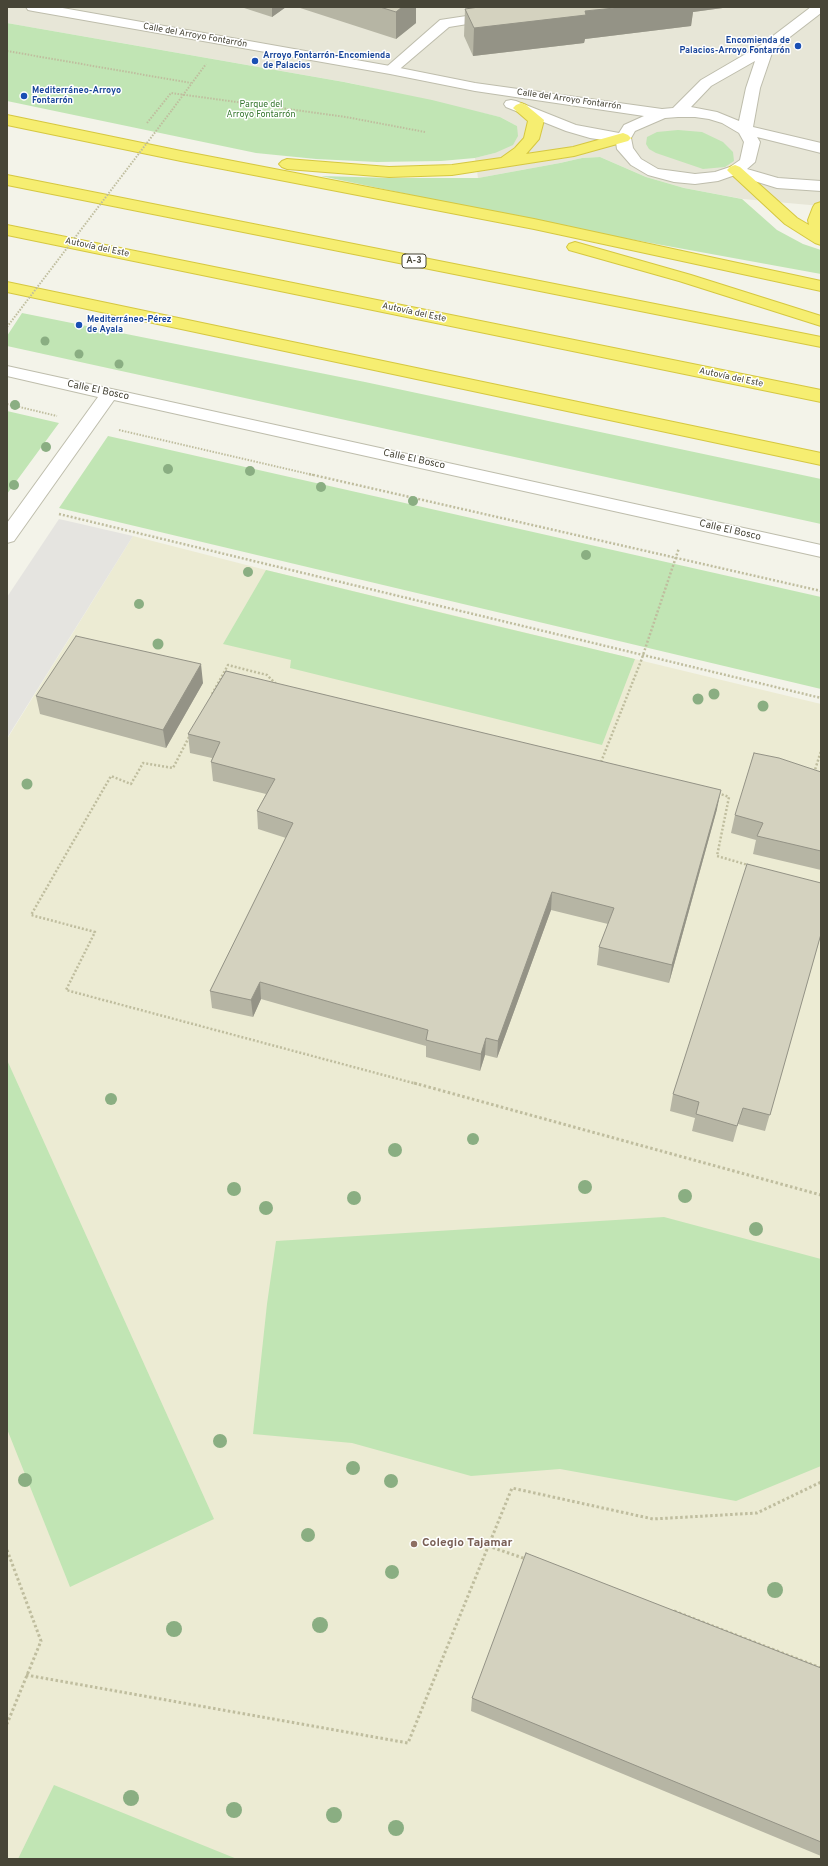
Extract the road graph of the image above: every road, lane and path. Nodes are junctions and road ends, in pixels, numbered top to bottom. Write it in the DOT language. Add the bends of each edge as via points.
graph roads {
  1 [pos="33,7"];
  2 [pos="820,7"];
  3 [pos="508,14"];
  4 [pos="766,48"];
  5 [pos="7,51"];
  6 [pos="390,70"];
  7 [pos="475,87"];
  8 [pos="181,96"];
  9 [pos="521,108"];
  10 [pos="678,112"];
  11 [pos="662,114"];
  12 [pos="7,120"];
  13 [pos="145,126"];
  14 [pos="745,130"];
  15 [pos="425,132"];
  16 [pos="622,138"];
  17 [pos="821,148"];
  18 [pos="181,156"];
  19 [pos="503,163"];
  20 [pos="735,170"];
  21 [pos="7,180"];
  22 [pos="821,186"];
  23 [pos="367,192"];
  24 [pos="821,207"];
  25 [pos="7,230"];
  26 [pos="821,235"];
  27 [pos="821,240"];
  28 [pos="821,286"];
  29 [pos="7,287"];
  30 [pos="821,321"];
  31 [pos="7,327"];
  32 [pos="821,342"];
  33 [pos="7,372"];
  34 [pos="109,394"];
  35 [pos="821,396"];
  36 [pos="7,404"];
  37 [pos="62,417"];
  38 [pos="119,430"];
  39 [pos="7,448"];
  40 [pos="821,459"];
  41 [pos="7,461"];
  42 [pos="28,506"];
  43 [pos="7,537"];
  44 [pos="679,548"];
  45 [pos="821,551"];
  46 [pos="675,557"];
  47 [pos="821,591"];
  48 [pos="642,655"];
  49 [pos="279,687"];
  50 [pos="821,698"];
  51 [pos="209,699"];
  52 [pos="191,734"];
  53 [pos="821,751"];
  54 [pos="607,764"];
  55 [pos="814,774"];
  56 [pos="714,792"];
  57 [pos="752,866"];
  58 [pos="821,1195"];
  59 [pos="821,1482"];
  60 [pos="488,1546"];
  61 [pos="7,1550"];
  62 [pos="532,1561"];
  63 [pos="672,1610"];
  64 [pos="821,1668"];
  65 [pos="26,1675"];
  66 [pos="7,1724"];
  1 -- 6 [label="street, Calle del Arroyo Fontarrón"];
  2 -- 4 [label="street"];
  3 -- 6 [label="street" via="445,23"];
  4 -- 10 [label="street" via="706,83"];
  4 -- 14 [label="street" via="753,88"];
  5 -- 8 [label="path" via="191,82"];
  6 -- 7 [label="street, Calle del Arroyo Fontarrón"];
  7 -- 9 [label="street, Calle del Arroyo Fontarrón"];
  7 -- 11 [label="street, Calle del Arroyo Fontarrón"];
  8 -- 13 [label="path" via="171,93"];
  8 -- 15 [label="path" via="346,117"];
  8 -- 31 [label="path, bridge"];
  9 -- 16 [label="street, Calle del Arroyo Fontarrón" via="571,128"];
  9 -- 19 [label="highway" via="536,120 531,139"];
  10 -- 11 [label="street"];
  10 -- 14 [label="street" via="712,115"];
  11 -- 16 [label="street" via="629,128"];
  12 -- 18 [label="highway"];
  14 -- 17 [label="street"];
  14 -- 20 [label="street" via="752,142 751,152 747,162"];
  16 -- 19 [label="highway" via="574,151"];
  16 -- 20 [label="street" via="625,149 636,162 653,172 695,179 718,176"];
  18 -- 19 [label="highway" via="390,172 452,170"];
  18 -- 23 [label="highway"];
  20 -- 22 [label="street" via="777,183"];
  20 -- 27 [label="highway" via="791,221"];
  21 -- 32 [label="highway, A-3"];
  23 -- 28 [label="highway" via="534,224"];
  23 -- 30 [label="highway" via="545,238 685,278"];
  24 -- 26 [label="highway" via="816,220"];
  25 -- 35 [label="highway, Autovía del Este"];
  29 -- 40 [label="highway"];
  33 -- 34 [label="street, Calle El Bosco"];
  34 -- 42 [label="street"];
  34 -- 45 [label="street, Calle El Bosco"];
  36 -- 37 [label="path"];
  38 -- 46 [label="path"];
  39 -- 41 [label="path"];
  42 -- 43 [label="street"];
  42 -- 48 [label="path"];
  44 -- 46 [label="path"];
  46 -- 47 [label="path"];
  46 -- 48 [label="path"];
  48 -- 50 [label="path"];
  48 -- 54 [label="path" via="600,762"];
  49 -- 51 [label="path" via="267,675 228,665"];
  52 -- 58 [label="path" via="172,768 143,763 131,784 111,776 31,915 95,932 66,990 277,1045"];
  53 -- 55 [label="path"];
  56 -- 57 [label="path" via="729,796 717,856"];
  59 -- 60 [label="path" via="757,1513 653,1519 512,1488"];
  60 -- 62 [label="path"];
  60 -- 65 [label="path" via="408,1743"];
  61 -- 65 [label="path" via="41,1641"];
  63 -- 64 [label="path"];
  65 -- 66 [label="path"];
}
